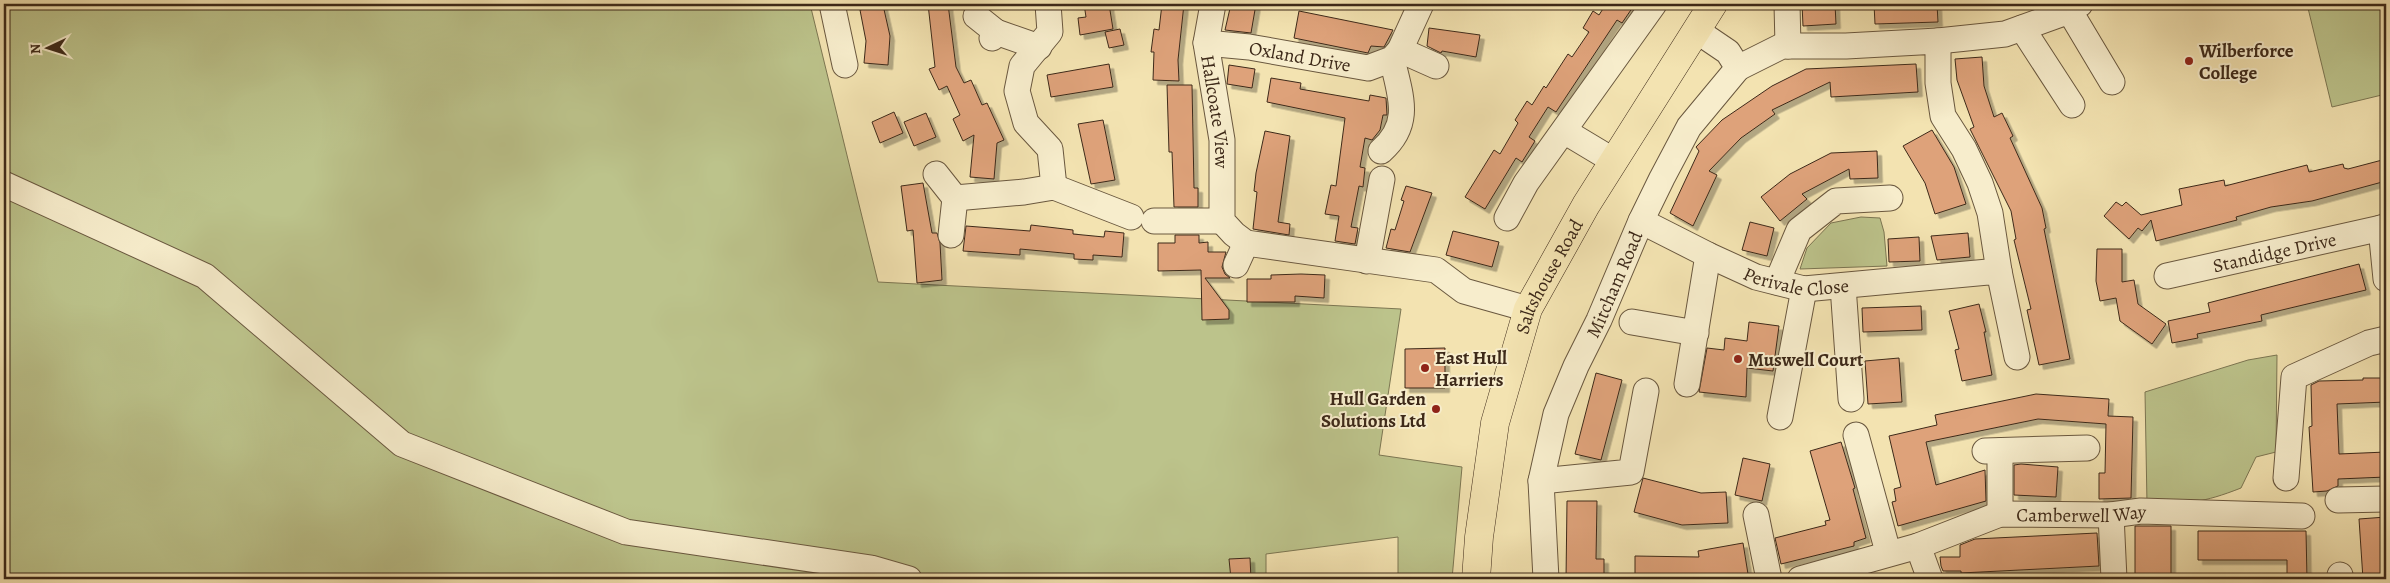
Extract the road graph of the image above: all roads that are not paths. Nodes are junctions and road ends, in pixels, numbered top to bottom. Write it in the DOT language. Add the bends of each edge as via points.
graph roads {
  1 [pos="832,4"];
  2 [pos="1048,4"];
  3 [pos="1213,4"];
  4 [pos="1421,4"];
  5 [pos="1654,4"];
  6 [pos="1713,4"];
  7 [pos="1787,4"];
  8 [pos="2075,7"];
  9 [pos="976,16"];
  10 [pos="2022,28"];
  11 [pos="1697,31"];
  12 [pos="1938,41"];
  13 [pos="1206,43"];
  14 [pos="1788,46"];
  15 [pos="1039,47"];
  16 [pos="1396,54"];
  17 [pos="845,65"];
  18 [pos="1436,66"];
  19 [pos="1738,68"];
  20 [pos="2112,82"];
  21 [pos="2072,105"];
  22 [pos="1564,132"];
  23 [pos="1381,151"];
  24 [pos="1614,161"];
  25 [pos="931,170"];
  26 [pos="1382,179"];
  27 [pos="4,184"];
  28 [pos="1054,187"];
  29 [pos="955,198"];
  30 [pos="1890,198"];
  31 [pos="1508,218"];
  32 [pos="1222,221"];
  33 [pos="1641,221"];
  34 [pos="2384,227"];
  35 [pos="951,234"];
  36 [pos="1708,255"];
  37 [pos="1367,261"];
  38 [pos="1999,271"];
  39 [pos="2168,276"];
  40 [pos="2386,279"];
  41 [pos="1777,282"];
  42 [pos="1843,286"];
  43 [pos="1804,289"];
  44 [pos="1528,309"];
  45 [pos="1632,322"];
  46 [pos="1696,333"];
  47 [pos="2378,341"];
  48 [pos="2017,356"];
  49 [pos="1687,384"];
  50 [pos="1646,390"];
  51 [pos="1851,399"];
  52 [pos="1780,417"];
  53 [pos="1856,435"];
  54 [pos="2087,448"];
  55 [pos="2286,478"];
  56 [pos="1541,481"];
  57 [pos="2386,499"];
  58 [pos="2338,500"];
  59 [pos="2000,514"];
  60 [pos="1756,515"];
  61 [pos="2111,515"];
  62 [pos="2302,516"];
  63 [pos="1918,546"];
  64 [pos="1888,552"];
  65 [pos="909,579"];
  66 [pos="1476,579"];
  67 [pos="1546,579"];
  68 [pos="1769,579"];
  69 [pos="1800,579"];
  70 [pos="1930,579"];
  71 [pos="2114,579"];
  1 -- 17 [label="street"];
  2 -- 15 [label="street" via="1050,32"];
  3 -- 13 [label="street, Hallcoate View"];
  4 -- 16 [label="street"];
  5 -- 22 [label="street"];
  6 -- 11 [label="main road, Saltshouse Road"];
  7 -- 14 [label="street"];
  8 -- 10 [label="street"];
  8 -- 20 [label="street"];
  9 -- 15 [label="street" via="994,35"];
  10 -- 12 [label="street" via="2004,34"];
  10 -- 21 [label="street"];
  11 -- 19 [label="street" via="1728,52"];
  11 -- 24 [label="main road, Saltshouse Road"];
  12 -- 14 [label="street"];
  12 -- 38 [label="street" via="1938,83 1943,116 1980,183 1990,213"];
  13 -- 16 [label="street, Oxland Drive" via="1249,46 1368,68"];
  13 -- 32 [label="street, Hallcoate View" via="1222,140"];
  14 -- 19 [label="street"];
  15 -- 28 [label="street" via="1022,66 1017,91 1026,123 1050,149"];
  16 -- 18 [label="street"];
  16 -- 23 [label="street" via="1403,109 1394,139"];
  19 -- 33 [label="street, Mitcham Road" via="1689,127"];
  22 -- 24 [label="street"];
  22 -- 31 [label="street" via="1526,183"];
  24 -- 44 [label="main road, Saltshouse Road"];
  25 -- 29 [label="street"];
  26 -- 37 [label="street"];
  27 -- 65 [label="street" via="205,276 402,444 626,532 871,568"];
  28 -- 29 [label="street"];
  28 -- 32 [label="street" via="1143,219"];
  29 -- 35 [label="street"];
  30 -- 41 [label="street" via="1836,201 1799,230"];
  32 -- 37 [label="street" via="1234,234 1241,254 1306,250"];
  33 -- 36 [label="street, Perivale Close"];
  33 -- 56 [label="street, Mitcham Road" via="1560,406"];
  34 -- 39 [label="street, Standidge Drive"];
  34 -- 40 [label="street, Standidge Drive"];
  36 -- 41 [label="street, Perivale Close" via="1756,277"];
  36 -- 46 [label="street"];
  37 -- 44 [label="street" via="1436,270 1464,291"];
  38 -- 42 [label="street, Perivale Close"];
  38 -- 48 [label="street"];
  41 -- 43 [label="street, Perivale Close"];
  42 -- 43 [label="street, Perivale Close"];
  42 -- 51 [label="street"];
  43 -- 52 [label="street"];
  44 -- 66 [label="main road, Saltshouse Road" via="1495,423"];
  45 -- 46 [label="street"];
  46 -- 49 [label="street"];
  47 -- 55 [label="street" via="2294,377"];
  50 -- 56 [label="street" via="1631,472"];
  53 -- 64 [label="street"];
  54 -- 59 [label="street" via="1993,451"];
  56 -- 67 [label="street, Mitcham Road"];
  57 -- 58 [label="street"];
  59 -- 61 [label="street, Camberwell Way"];
  59 -- 63 [label="street, Camberwell Way"];
  60 -- 68 [label="street"];
  61 -- 62 [label="street, Camberwell Way" via="2252,505"];
  61 -- 71 [label="street"];
  63 -- 64 [label="street, Camberwell Way"];
  63 -- 70 [label="street"];
  64 -- 69 [label="street, Camberwell Way"];
}
